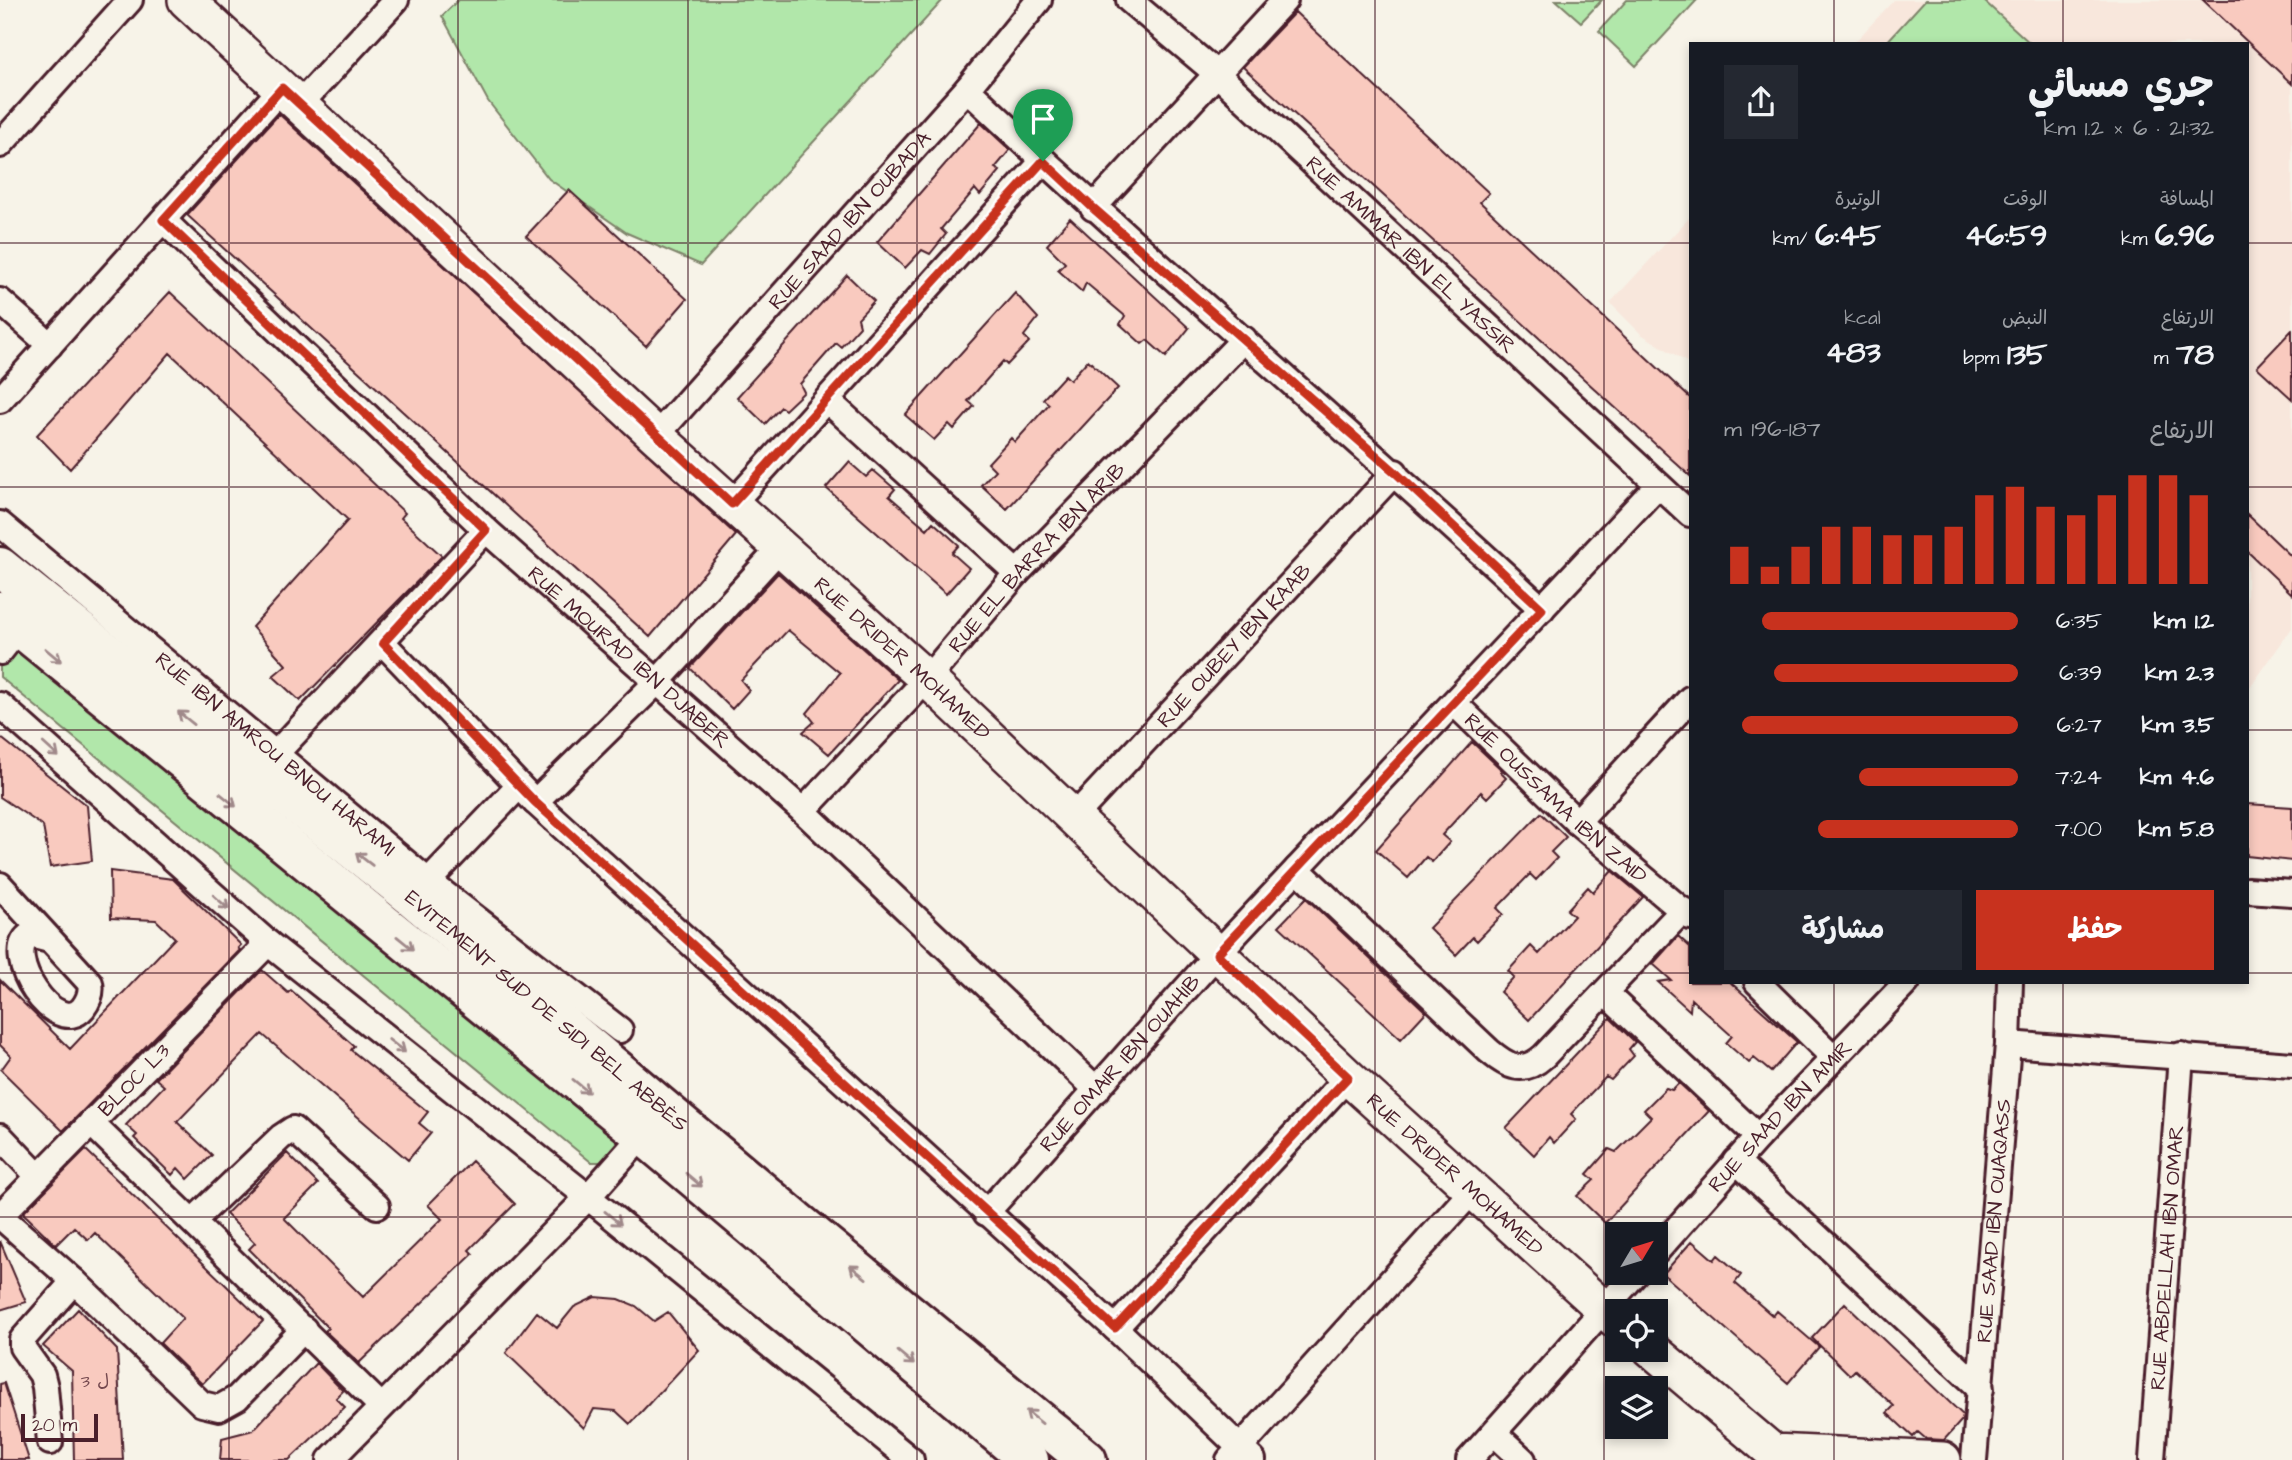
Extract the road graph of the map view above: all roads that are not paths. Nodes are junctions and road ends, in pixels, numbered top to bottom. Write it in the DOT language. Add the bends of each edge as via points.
graph roads {
  1 [pos="130,0"];
  2 [pos="186,0"];
  3 [pos="396,0"];
  4 [pos="1040,0"];
  5 [pos="1129,0"];
  6 [pos="1285,0"];
  7 [pos="1216,73"];
  8 [pos="967,89"];
  9 [pos="291,97"];
  10 [pos="0,145"];
  11 [pos="1043,161"];
  12 [pos="1093,208"];
  13 [pos="163,220"];
  14 [pos="0,301"];
  15 [pos="1244,339"];
  16 [pos="50,345"];
  17 [pos="0,400"];
  18 [pos="828,401"];
  19 [pos="656,436"];
  20 [pos="1395,472"];
  21 [pos="1658,485"];
  22 [pos="732,504"];
  23 [pos="1689,513"];
  24 [pos="0,524"];
  25 [pos="486,530"];
  26 [pos="782,547"];
  27 [pos="0,567"];
  28 [pos="1017,573"];
  29 [pos="1542,609"];
  30 [pos="7,630"];
  31 [pos="383,643"];
  32 [pos="927,679"];
  33 [pos="657,682"];
  34 [pos="1689,700"];
  35 [pos="1455,704"];
  36 [pos="0,705"];
  37 [pos="266,763"];
  38 [pos="527,794"];
  39 [pos="803,811"];
  40 [pos="1073,818"];
  41 [pos="1577,822"];
  42 [pos="1297,869"];
  43 [pos="0,884"];
  44 [pos="420,889"];
  45 [pos="2249,890"];
  46 [pos="2292,893"];
  47 [pos="1687,913"];
  48 [pos="49,940"];
  49 [pos="268,943"];
  50 [pos="1217,954"];
  51 [pos="1759,984"];
  52 [pos="1905,984"];
  53 [pos="2010,984"];
  54 [pos="1606,994"];
  55 [pos="620,1030"];
  56 [pos="2008,1044"];
  57 [pos="2181,1055"];
  58 [pos="1833,1057"];
  59 [pos="2292,1065"];
  60 [pos="1348,1077"];
  61 [pos="1097,1090"];
  62 [pos="91,1123"];
  63 [pos="643,1135"];
  64 [pos="0,1137"];
  65 [pos="1758,1137"];
  66 [pos="1736,1161"];
  67 [pos="37,1175"];
  68 [pos="1474,1189"];
  69 [pos="588,1197"];
  70 [pos="377,1206"];
  71 [pos="986,1213"];
  72 [pos="0,1216"];
  73 [pos="193,1221"];
  74 [pos="1668,1238"];
  75 [pos="74,1281"];
  76 [pos="1605,1310"];
  77 [pos="1605,1320"];
  78 [pos="1115,1328"];
  79 [pos="304,1329"];
  80 [pos="1666,1362"];
  81 [pos="1981,1389"];
  82 [pos="381,1406"];
  83 [pos="1494,1433"];
  84 [pos="50,1442"];
  85 [pos="1241,1456"];
  86 [pos="1778,1456"];
  87 [pos="330,1460"];
  88 [pos="911,1460"];
  89 [pos="1029,1460"];
  90 [pos="1087,1460"];
  91 [pos="1469,1460"];
  92 [pos="1523,1460"];
  93 [pos="1943,1460"];
  94 [pos="1974,1460"];
  95 [pos="2152,1460"];
  1 -- 10 [label="street"];
  2 -- 9 [label="street, RUE DRIDER MOHAMED"];
  3 -- 9 [label="street"];
  4 -- 8 [label="street, RUE SAAD IBN OUBADA"];
  5 -- 7 [label="street, RUE AMMAR IBN EL YASSIR"];
  6 -- 7 [label="street"];
  7 -- 12 [label="street"];
  7 -- 21 [label="street, RUE AMMAR IBN EL YASSIR"];
  8 -- 11 [label="street"];
  8 -- 19 [label="street, RUE SAAD IBN OUBADA"];
  9 -- 13 [label="street"];
  9 -- 19 [label="street, RUE DRIDER MOHAMED"];
  11 -- 12 [label="street"];
  11 -- 18 [label="street"];
  12 -- 15 [label="street"];
  13 -- 16 [label="street"];
  13 -- 25 [label="street, RUE MOURAD IBN DJABER"];
  14 -- 16 [label="street"];
  15 -- 20 [label="street"];
  15 -- 28 [label="street, RUE EL BARRA IBN ARIB"];
  16 -- 17 [label="street"];
  18 -- 22 [label="street"];
  18 -- 28 [label="street"];
  19 -- 22 [label="street, RUE DRIDER MOHAMED"];
  20 -- 29 [label="street"];
  20 -- 40 [label="street, RUE OUBEY IBN KAAB"];
  21 -- 23 [label="street, RUE AMMAR IBN EL YASSIR"];
  21 -- 29 [label="street, RUE OMAIR IBN OUAHIB"];
  22 -- 26 [label="street, RUE DRIDER MOHAMED"];
  24 -- 37 [label="street, RUE IBN AMROU BNOU HARAMI"];
  25 -- 31 [label="street"];
  25 -- 33 [label="street, RUE MOURAD IBN DJABER"];
  26 -- 32 [label="street, RUE DRIDER MOHAMED"];
  26 -- 33 [label="street"];
  37 -- 27 [label="highway, EVITEMENT SUD DE SIDI BEL ABBÈS, one-way"];
  28 -- 32 [label="street, RUE EL BARRA IBN ARIB"];
  29 -- 35 [label="street, RUE OMAIR IBN OUAHIB"];
  30 -- 63 [label="highway, EVITEMENT SUD DE SIDI BEL ABBÈS, one-way"];
  31 -- 37 [label="street"];
  31 -- 38 [label="street"];
  32 -- 39 [label="street, RUE EL BARRA IBN ARIB"];
  32 -- 40 [label="street, RUE DRIDER MOHAMED"];
  33 -- 38 [label="street"];
  33 -- 39 [label="street, RUE MOURAD IBN DJABER"];
  34 -- 41 [label="street"];
  35 -- 41 [label="street, RUE OUSSAMA IBN ZAID"];
  35 -- 42 [label="street, RUE OMAIR IBN OUAHIB"];
  36 -- 49 [label="street, one-way"];
  37 -- 44 [label="highway, EVITEMENT SUD DE SIDI BEL ABBÈS"];
  38 -- 44 [label="street"];
  38 -- 71 [label="street"];
  39 -- 61 [label="street, RUE MOURAD IBN DJABER"];
  40 -- 50 [label="street, RUE DRIDER MOHAMED"];
  41 -- 47 [label="street, RUE OUSSAMA IBN ZAID"];
  42 -- 50 [label="street, RUE OMAIR IBN OUAHIB"];
  42 -- 54 [label="street" via="1512,1068 1536,1063"];
  43 -- 48 [label="street"];
  44 -- 55 [label="street"];
  90 -- 44 [label="highway, EVITEMENT SUD DE SIDI BEL ABBÈS, one-way" via="793,1218"];
  45 -- 46 [label="street"];
  47 -- 54 [label="street"];
  49 -- 62 [label="street, BLOC L3"];
  49 -- 69 [label="street, one-way"];
  50 -- 60 [label="street, RUE DRIDER MOHAMED"];
  50 -- 61 [label="street, RUE OMAIR IBN OUAHIB"];
  51 -- 58 [label="street"];
  52 -- 58 [label="street, RUE SAAD IBN AMIR"];
  53 -- 56 [label="street, RUE SAAD IBN OUAQASS"];
  54 -- 65 [label="street"];
  56 -- 57 [label="street"];
  56 -- 81 [label="street, RUE SAAD IBN OUAQASS"];
  57 -- 59 [label="street"];
  57 -- 95 [label="street, RUE ABDELLAH IBN OMAR"];
  58 -- 65 [label="street, RUE SAAD IBN AMIR"];
  60 -- 68 [label="street, RUE DRIDER MOHAMED"];
  60 -- 78 [label="street"];
  61 -- 71 [label="street, RUE OMAIR IBN OUAHIB"];
  62 -- 67 [label="street, BLOC L3"];
  62 -- 73 [label="street"];
  63 -- 69 [label="street"];
  63 -- 89 [label="highway, EVITEMENT SUD DE SIDI BEL ABBÈS, one-way"];
  64 -- 67 [label="street"];
  65 -- 66 [label="street, RUE SAAD IBN AMIR"];
  66 -- 74 [label="street, RUE SAAD IBN AMIR"];
  66 -- 81 [label="street"];
  67 -- 72 [label="street, BLOC L3"];
  68 -- 76 [label="street, RUE DRIDER MOHAMED"];
  68 -- 85 [label="street"];
  69 -- 82 [label="street"];
  69 -- 88 [label="street, one-way"];
  70 -- 73 [label="street" via="293,1129"];
  71 -- 78 [label="street"];
  72 -- 75 [label="street"];
  73 -- 79 [label="street"];
  75 -- 79 [label="street" via="202,1404 219,1408 237,1398"];
  75 -- 84 [label="street" via="22,1340 42,1375"];
  77 -- 83 [label="street"];
  78 -- 85 [label="street"];
  79 -- 82 [label="street"];
  80 -- 86 [label="street"];
  81 -- 94 [label="street, RUE SAAD IBN OUAQASS"];
  82 -- 87 [label="street"];
  83 -- 91 [label="street"];
  83 -- 92 [label="street"];
  86 -- 93 [label="street"];
}
